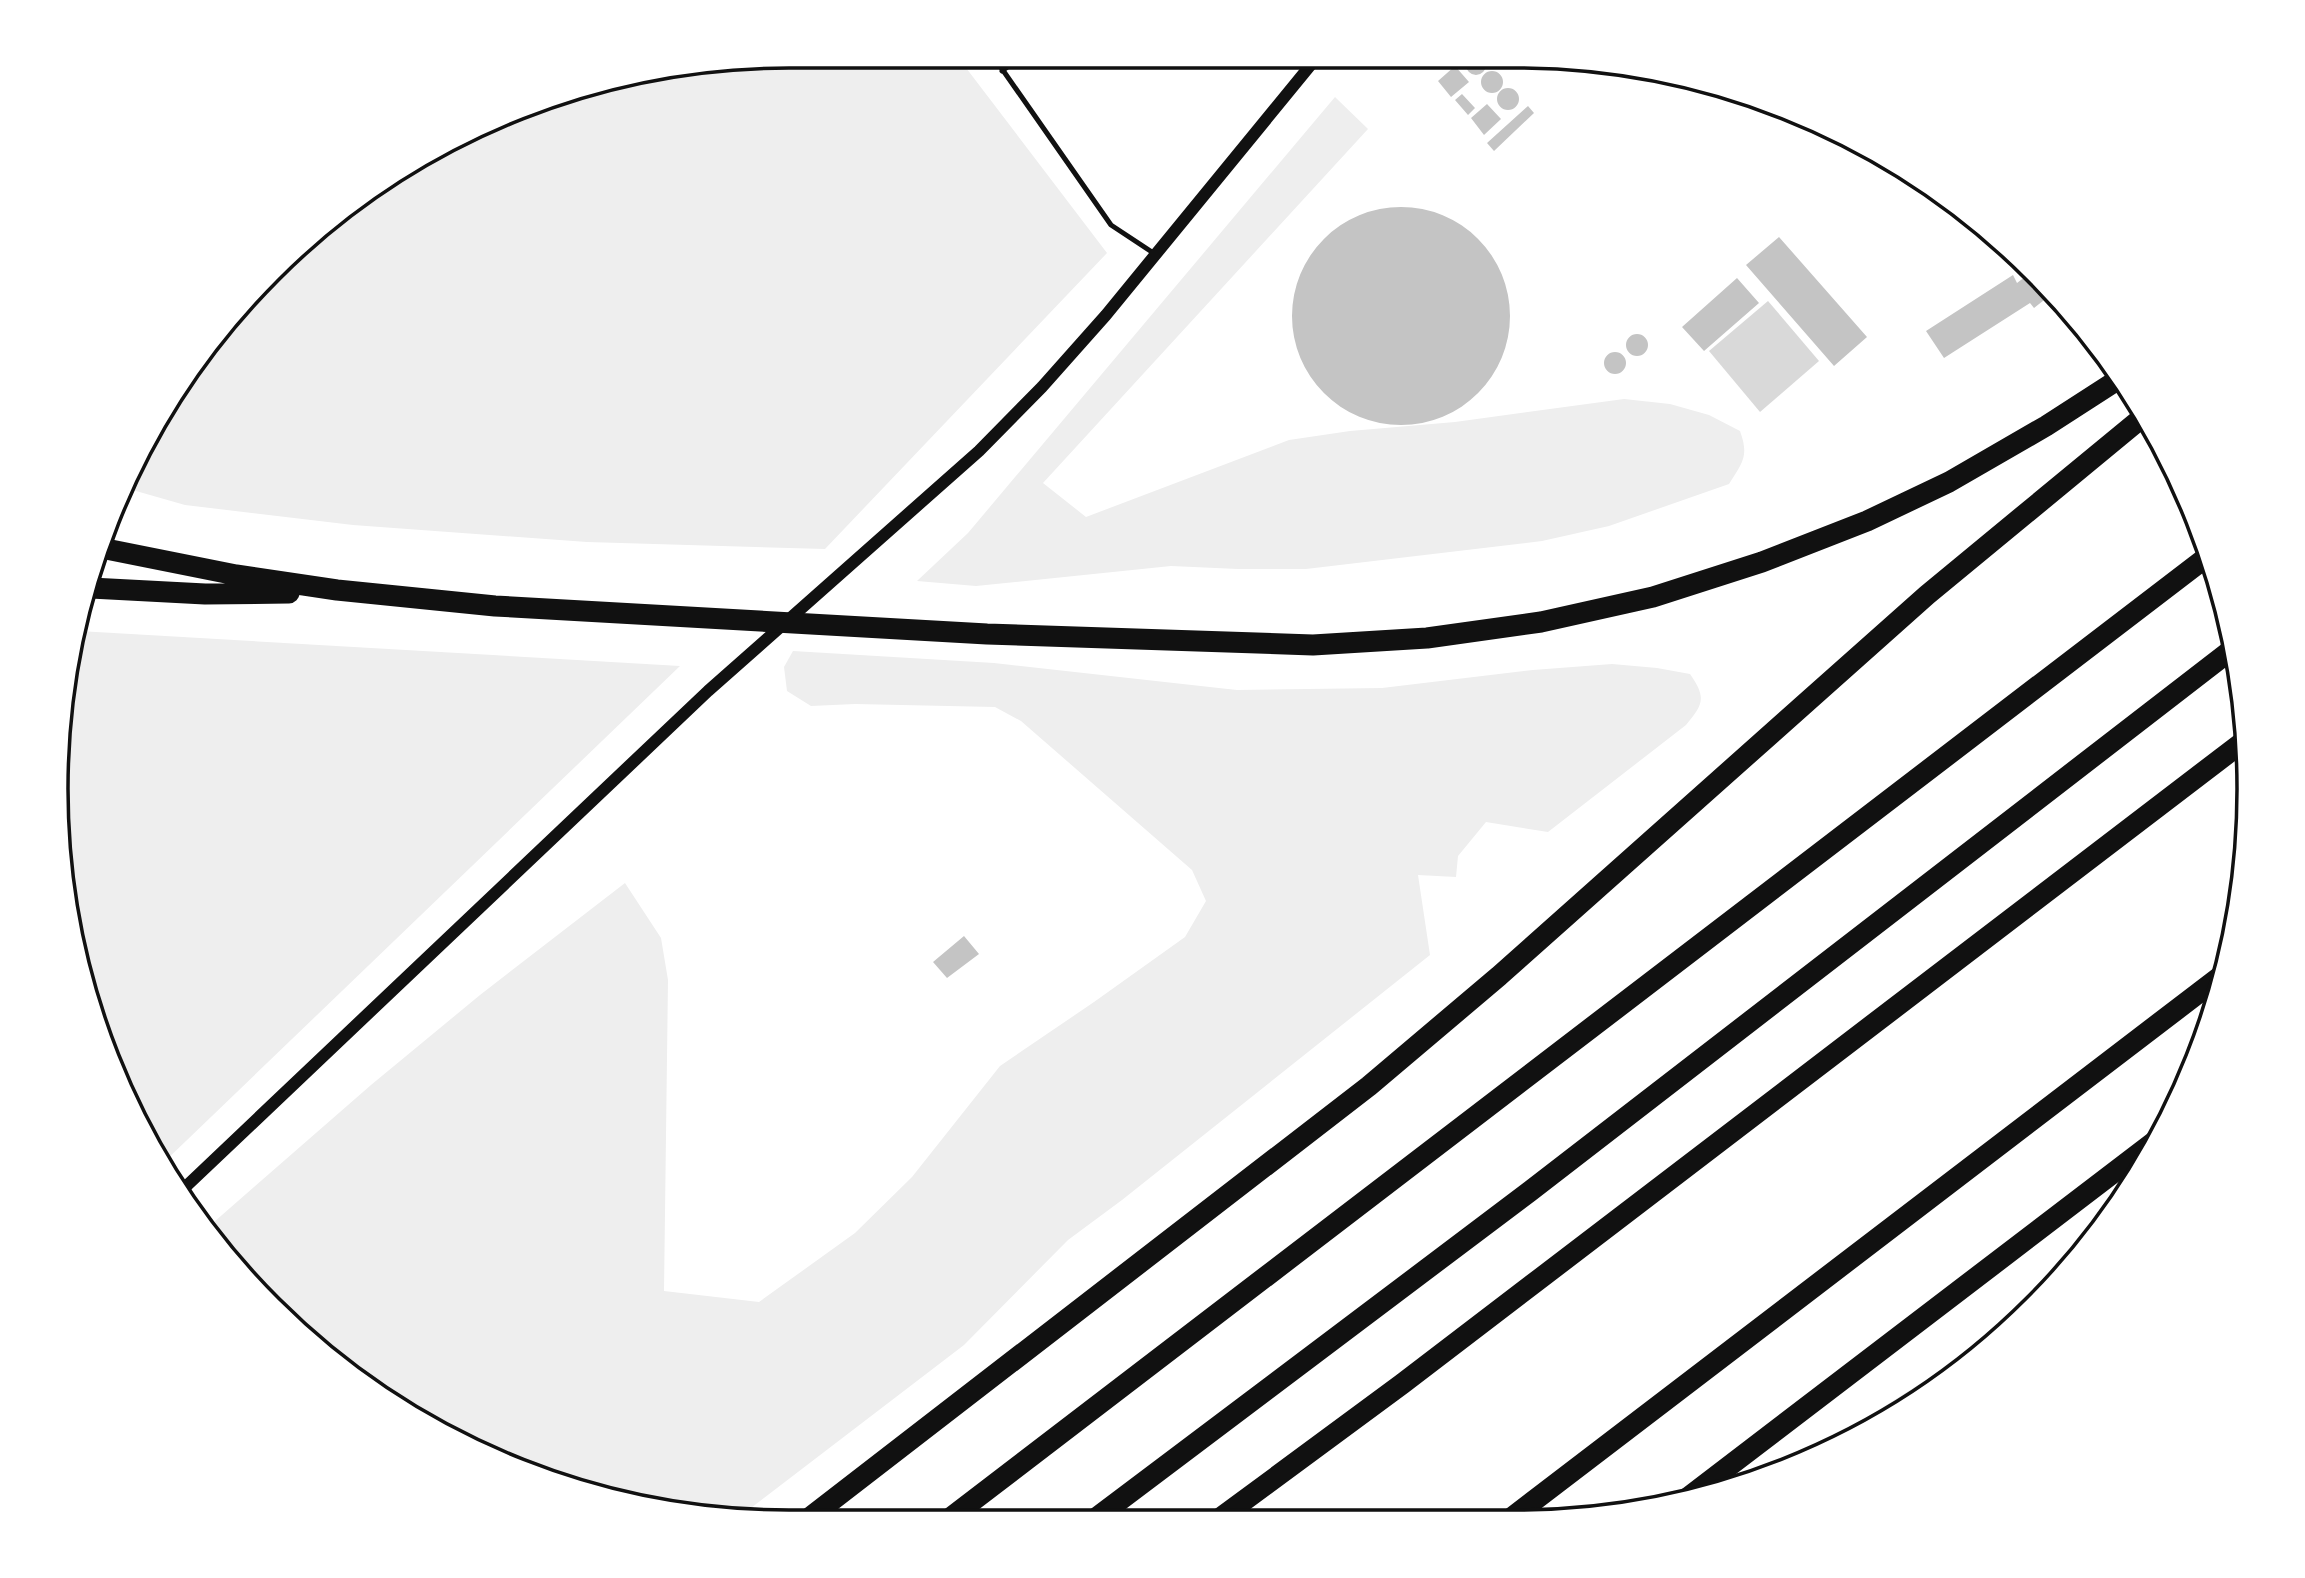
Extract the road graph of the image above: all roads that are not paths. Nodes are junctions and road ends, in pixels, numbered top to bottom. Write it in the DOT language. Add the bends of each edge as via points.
graph roads {
  1 [pos="1000,68"];
  2 [pos="1006,68"];
  3 [pos="1308,68"];
  4 [pos="1002,71"];
  5 [pos="1155,254"];
  6 [pos="2111,384"];
  7 [pos="2136,423"];
  8 [pos="110,550"];
  9 [pos="2200,562"];
  10 [pos="97,588"];
  11 [pos="337,590"];
  12 [pos="2224,655"];
  13 [pos="2235,748"];
  14 [pos="2209,985"];
  15 [pos="2136,1156"];
  16 [pos="187,1185"];
  17 [pos="1705,1484"];
  18 [pos="820,1510"];
  19 [pos="961,1510"];
  20 [pos="1107,1510"];
  21 [pos="1231,1510"];
  22 [pos="1522,1510"];
  1 -- 4 [label="lane"];
  2 -- 4 [label="lane"];
  3 -- 5 [label="street"];
  4 -- 5 [label="lane" via="1111,225"];
  5 -- 16 [label="street" via="1042,387 979,451 699,699"];
  6 -- 11 [label="highway" via="1949,482 1867,521 1762,562 1653,597 1566,617 1427,638 1313,645 987,634 495,606"];
  7 -- 18 [label="highway" via="1927,595 1499,976 1368,1086"];
  8 -- 11 [label="highway"];
  9 -- 19 [label="highway"];
  10 -- 11 [label="highway" via="248,594"];
  12 -- 20 [label="highway" via="1529,1192"];
  13 -- 21 [label="highway"];
  14 -- 22 [label="highway"];
  15 -- 17 [label="highway"];
}
